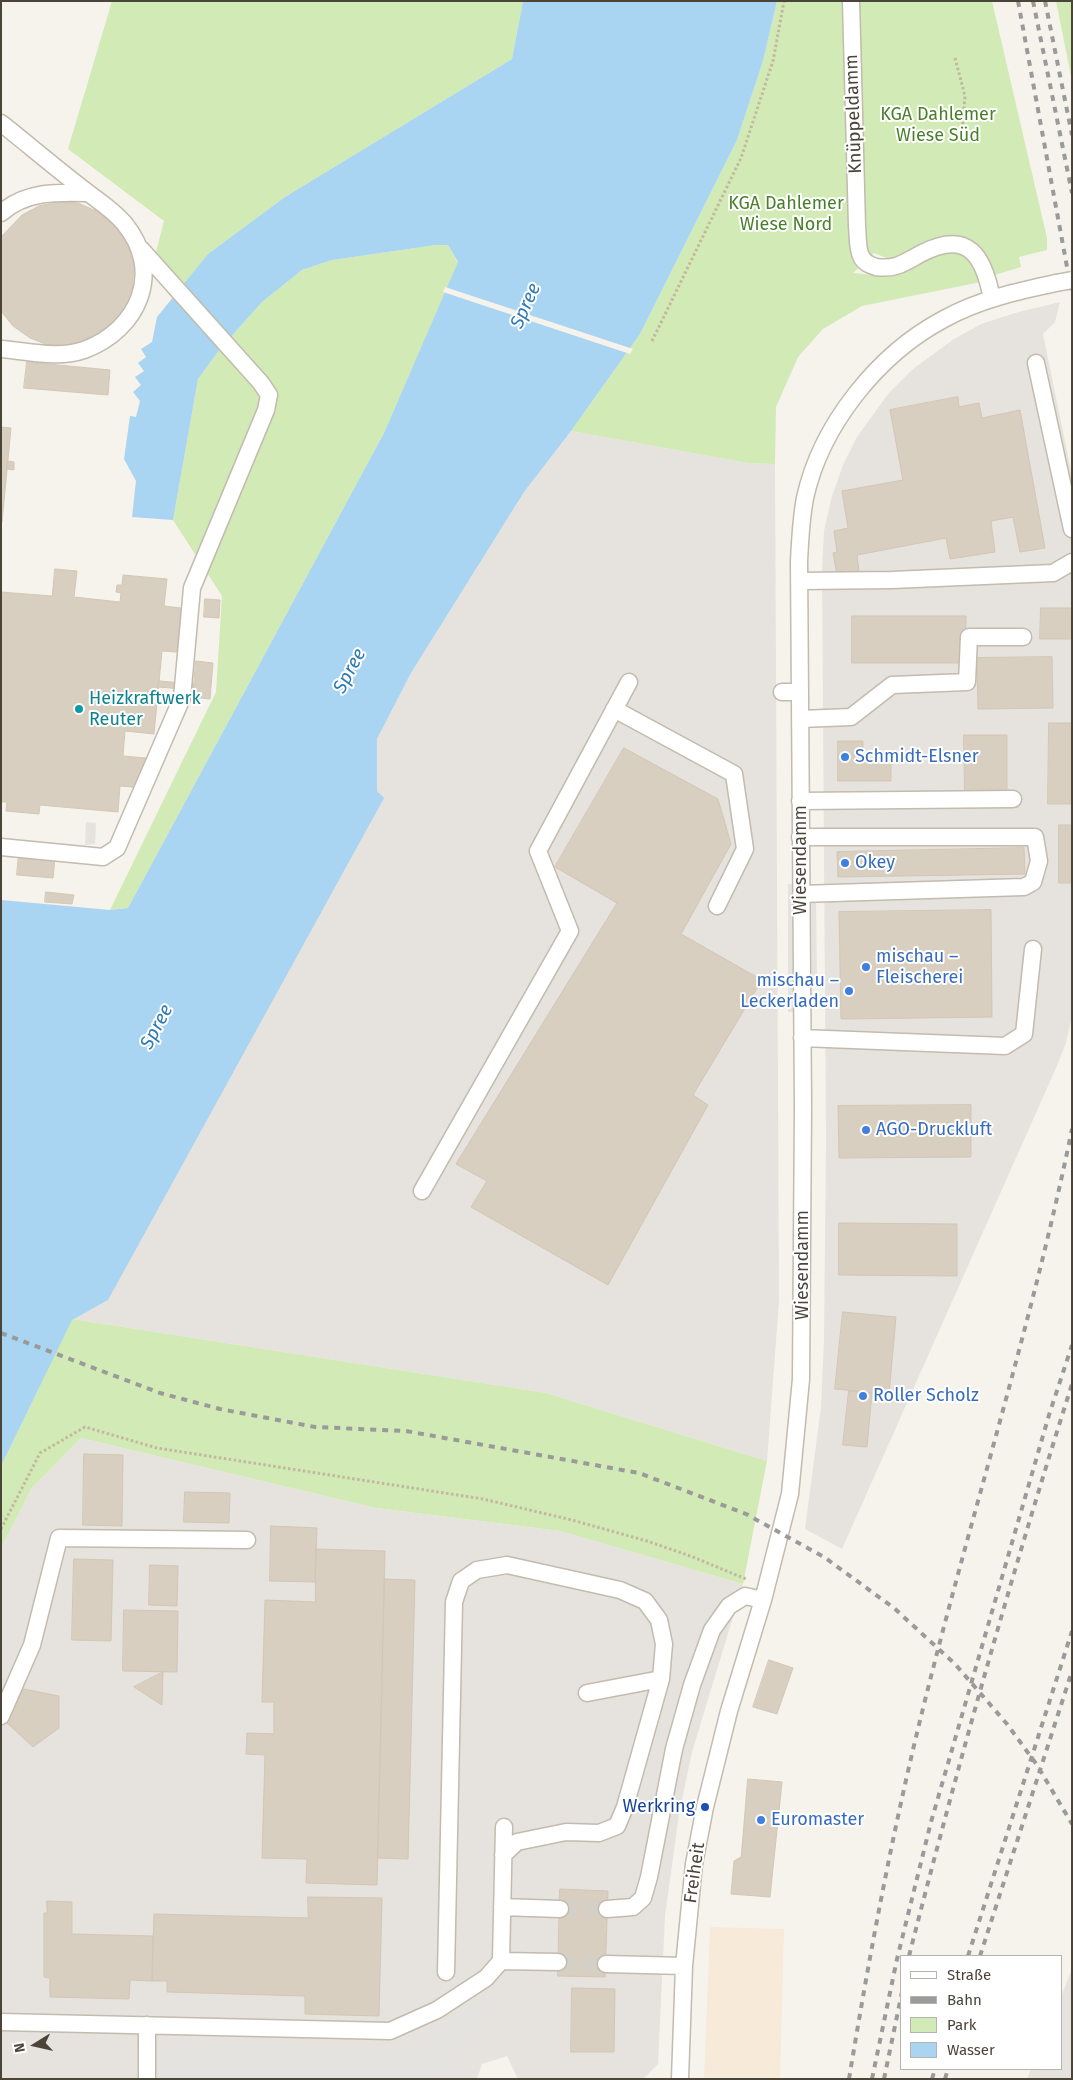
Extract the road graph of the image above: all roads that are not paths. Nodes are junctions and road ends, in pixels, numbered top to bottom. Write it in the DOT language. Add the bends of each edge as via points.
graph roads {
  1 [pos="851,1"];
  2 [pos="1,122"];
  3 [pos="88,193"];
  4 [pos="1,213"];
  5 [pos="140,249"];
  6 [pos="1064,281"];
  7 [pos="992,300"];
  8 [pos="1,349"];
  9 [pos="1036,363"];
  10 [pos="1072,529"];
  11 [pos="1072,562"];
  12 [pos="799,581"];
  13 [pos="1023,637"];
  14 [pos="629,682"];
  15 [pos="782,692"];
  16 [pos="800,692"];
  17 [pos="614,709"];
  18 [pos="800,719"];
  19 [pos="1013,799"];
  20 [pos="800,801"];
  21 [pos="800,837"];
  22 [pos="1,847"];
  23 [pos="801,894"];
  24 [pos="718,906"];
  25 [pos="1033,949"];
  26 [pos="802,1038"];
  27 [pos="422,1192"];
  28 [pos="247,1540"];
  29 [pos="765,1593"];
  30 [pos="661,1678"];
  31 [pos="587,1693"];
  32 [pos="1,1716"];
  33 [pos="504,1827"];
  34 [pos="503,1855"];
  35 [pos="502,1908"];
  36 [pos="560,1908"];
  37 [pos="607,1909"];
  38 [pos="501,1961"];
  39 [pos="558,1962"];
  40 [pos="606,1964"];
  41 [pos="684,1966"];
  42 [pos="446,1972"];
  43 [pos="1,2022"];
  44 [pos="147,2025"];
  45 [pos="147,2079"];
  46 [pos="680,2079"];
  1 -- 7 [label="street, Knüppeldamm" via="857,226 861,256 869,265 887,269 898,268 942,245 965,247 976,254 983,265"];
  2 -- 3 [label="street"];
  3 -- 4 [label="street" via="43,193 20,200"];
  3 -- 5 [label="street" via="108,206 125,224"];
  5 -- 8 [label="street" via="144,273 141,296 128,322 108,339 83,351 58,354"];
  5 -- 22 [label="street" via="269,395 266,410 192,588 182,698 117,848 103,857"];
  6 -- 7 [label="street, Wiesendamm"];
  7 -- 12 [label="street, Wiesendamm" via="944,318 910,340 848,406 828,438 806,496 800,528"];
  9 -- 10 [label="street"];
  11 -- 12 [label="street" via="1053,573"];
  12 -- 16 [label="street, Wiesendamm"];
  13 -- 18 [label="street" via="969,637 967,682 892,685 851,718"];
  14 -- 17 [label="street"];
  15 -- 16 [label="street"];
  16 -- 18 [label="street, Wiesendamm"];
  17 -- 24 [label="street" via="734,774 745,849"];
  17 -- 27 [label="street" via="538,851 570,931"];
  18 -- 20 [label="street, Wiesendamm"];
  19 -- 20 [label="street"];
  20 -- 21 [label="street, Wiesendamm"];
  21 -- 23 [label="street, Wiesendamm"];
  21 -- 23 [label="street" via="1035,837 1038,861 1033,882 1024,887"];
  23 -- 26 [label="street, Wiesendamm"];
  25 -- 26 [label="street" via="1024,1034 1005,1046"];
  26 -- 29 [label="street, Wiesendamm" via="801,1379 790,1494"];
  28 -- 32 [label="street" via="59,1538 32,1645"];
  29 -- 37 [label="street" via="744,1596 730,1606 712,1630 674,1749 643,1898 633,1907"];
  29 -- 41 [label="street, Freiheit" via="729,1711 705,1807 694,1864"];
  30 -- 31 [label="street"];
  30 -- 34 [label="street" via="617,1826 599,1833 566,1832 517,1842"];
  30 -- 42 [label="street" via="664,1644 659,1620 646,1601 620,1590 507,1566 477,1570 460,1581 454,1602"];
  33 -- 34 [label="street"];
  34 -- 35 [label="street"];
  35 -- 36 [label="street"];
  35 -- 38 [label="street"];
  38 -- 39 [label="street"];
  38 -- 44 [label="street" via="486,1978 437,2010 390,2031"];
  40 -- 41 [label="street"];
  41 -- 46 [label="street, Freiheit"];
  43 -- 44 [label="street"];
  44 -- 45 [label="street"];
}
